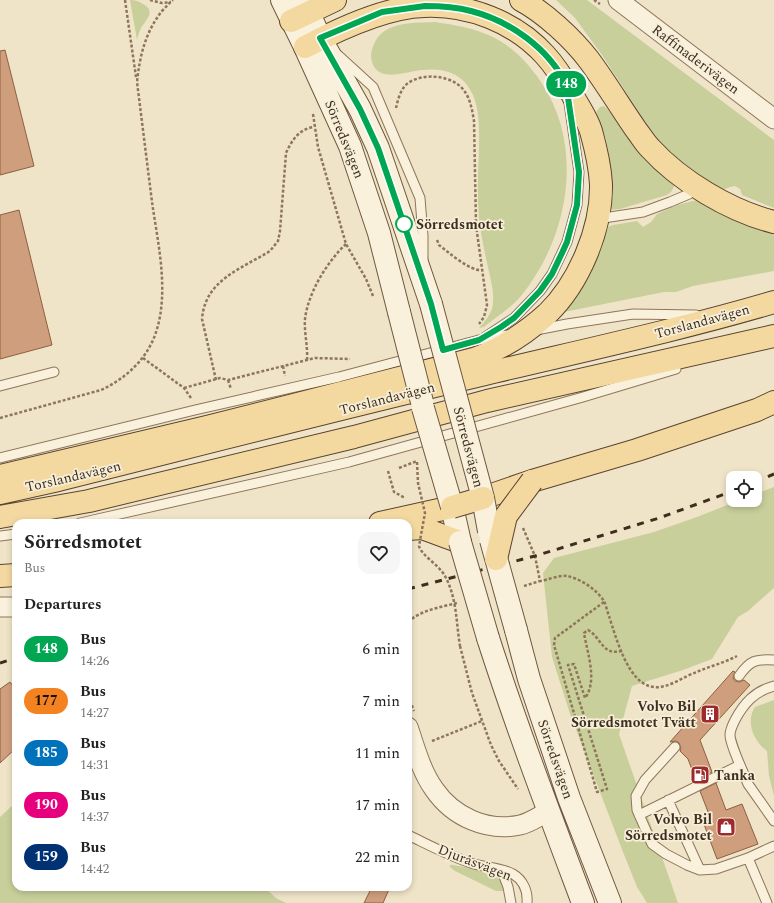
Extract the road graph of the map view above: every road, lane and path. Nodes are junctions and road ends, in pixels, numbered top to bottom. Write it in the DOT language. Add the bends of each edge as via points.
graph roads {
  1 [pos="125,0"];
  2 [pos="150,0"];
  3 [pos="282,0"];
  4 [pos="335,0"];
  5 [pos="521,0"];
  6 [pos="618,0"];
  7 [pos="172,1"];
  8 [pos="301,11"];
  9 [pos="312,42"];
  10 [pos="137,82"];
  11 [pos="566,84"];
  12 [pos="311,109"];
  13 [pos="396,112"];
  14 [pos="774,119"];
  15 [pos="314,127"];
  16 [pos="696,186"];
  17 [pos="597,219"];
  18 [pos="774,222"];
  19 [pos="346,244"];
  20 [pos="439,245"];
  21 [pos="482,270"];
  22 [pos="374,298"];
  23 [pos="774,302"];
  24 [pos="728,315"];
  25 [pos="477,326"];
  26 [pos="524,332"];
  27 [pos="774,336"];
  28 [pos="774,339"];
  29 [pos="479,340"];
  30 [pos="143,358"];
  31 [pos="355,359"];
  32 [pos="307,360"];
  33 [pos="283,366"];
  34 [pos="54,372"];
  35 [pos="285,376"];
  36 [pos="216,380"];
  37 [pos="228,380"];
  38 [pos="0,386"];
  39 [pos="184,388"];
  40 [pos="231,390"];
  41 [pos="192,400"];
  42 [pos="765,406"];
  43 [pos="0,418"];
  44 [pos="415,454"];
  45 [pos="0,458"];
  46 [pos="417,461"];
  47 [pos="399,468"];
  48 [pos="0,476"];
  49 [pos="532,481"];
  50 [pos="0,493"];
  51 [pos="483,498"];
  52 [pos="452,507"];
  53 [pos="0,517"];
  54 [pos="98,519"];
  55 [pos="418,523"];
  56 [pos="12,534"];
  57 [pos="0,536"];
  58 [pos="460,542"];
  59 [pos="496,559"];
  60 [pos="537,567"];
  61 [pos="12,575"];
  62 [pos="0,576"];
  63 [pos="604,602"];
  64 [pos="12,607"];
  65 [pos="0,608"];
  66 [pos="622,651"];
  67 [pos="742,654"];
  68 [pos="774,660"];
  69 [pos="739,676"];
  70 [pos="774,686"];
  71 [pos="412,721"];
  72 [pos="482,721"];
  73 [pos="435,739"];
  74 [pos="675,747"];
  75 [pos="740,765"];
  76 [pos="518,788"];
  77 [pos="668,800"];
  78 [pos="548,812"];
  79 [pos="639,814"];
  80 [pos="774,821"];
  81 [pos="412,837"];
  82 [pos="774,846"];
  83 [pos="748,858"];
  84 [pos="700,870"];
  85 [pos="502,871"];
  86 [pos="511,903"];
  87 [pos="526,903"];
  88 [pos="583,903"];
  89 [pos="610,903"];
  90 [pos="767,903"];
  1 -- 10 [label="path"];
  2 -- 7 [label="path" via="162,3"];
  3 -- 8 [label="street, Sörredsvägen"];
  4 -- 8 [label="main road"];
  5 -- 16 [label="main road" via="563,32 589,60 650,148 673,170"];
  6 -- 14 [label="street, Raffinaderivägen"];
  7 -- 10 [label="path" via="148,32 140,55"];
  8 -- 9 [label="street, Sörredsvägen"];
  9 -- 11 [label="main road" via="382,12 425,6 462,9 491,18 526,38 549,59"];
  9 -- 51 [label="street, Sörredsvägen, bridge" via="360,109 378,148 431,304"];
  9 -- 52 [label="street, Sörredsvägen, bridge" via="379,233"];
  10 -- 30 [label="path" via="162,292 160,319"];
  11 -- 17 [label="main road" via="590,129 599,163 601,186"];
  11 -- 29 [label="lane" via="579,172 577,205 567,242 552,274 540,291 514,318"];
  12 -- 15 [label="path"];
  13 -- 21 [label="path" via="403,89 408,83 418,79 447,79 461,87 467,95 472,105 474,121 476,225"];
  15 -- 19 [label="path"];
  15 -- 36 [label="path" via="307,128 291,141 286,153 280,230 275,246 224,277 210,292 202,310"];
  16 -- 17 [label="lane" via="689,194 642,212"];
  16 -- 18 [label="main road" via="730,205"];
  17 -- 26 [label="main road" via="590,246 573,280 547,313"];
  19 -- 22 [label="path"];
  19 -- 32 [label="path" via="334,256 310,297 305,320"];
  20 -- 21 [label="path" via="472,268"];
  21 -- 25 [label="path" via="487,305 484,317"];
  23 -- 24 [label="main road, Torslandavägen"];
  24 -- 26 [label="lane" via="633,314"];
  24 -- 50 [label="main road, Torslandavägen"];
  26 -- 29 [label="lane"];
  26 -- 48 [label="main road" via="474,359"];
  27 -- 53 [label="main road, Torslandavägen" via="488,401 331,443 97,499"];
  28 -- 54 [label="lane" via="583,397 349,462"];
  29 -- 45 [label="lane" via="339,377 188,411"];
  30 -- 39 [label="path"];
  30 -- 43 [label="path" via="123,378 101,390"];
  31 -- 32 [label="path"];
  32 -- 33 [label="path"];
  33 -- 35 [label="path"];
  33 -- 37 [label="path"];
  34 -- 38 [label="lane"];
  36 -- 37 [label="path"];
  36 -- 39 [label="path"];
  37 -- 40 [label="path"];
  39 -- 41 [label="path"];
  42 -- 49 [label="main road" via="636,450"];
  44 -- 46 [label="path"];
  46 -- 47 [label="path"];
  46 -- 55 [label="path, bridge"];
  49 -- 51 [label="main road"];
  49 -- 59 [label="main road, bridge" via="506,516"];
  51 -- 52 [label="main road, bridge"];
  51 -- 59 [label="street, Sörredsvägen, bridge"];
  52 -- 55 [label="main road"];
  52 -- 58 [label="street, Sörredsvägen"];
  55 -- 58 [label="main road"];
  55 -- 72 [label="path, bridge" via="420,551 439,568 452,593 460,646"];
  56 -- 57 [label="lane"];
  58 -- 78 [label="street, Sörredsvägen, bridge" via="488,638"];
  59 -- 89 [label="street, Sörredsvägen, bridge" via="529,679 569,798"];
  60 -- 63 [label="path" via="540,581 565,576 593,588"];
  61 -- 62 [label="main road"];
  63 -- 66 [label="path"];
  63 -- 66 [label="path" via="555,638 554,645 597,792 607,789 568,665 574,664 585,698 590,687 590,657 584,633 588,630 592,632 609,652"];
  64 -- 65 [label="street"];
  66 -- 67 [label="path" via="636,677 644,685 655,688"];
  68 -- 69 [label="lane" via="759,659 746,667"];
  70 -- 75 [label="lane" via="753,696 733,725 730,735"];
  71 -- 78 [label="street" via="424,771 434,789 461,816 491,826 506,827 522,825"];
  72 -- 73 [label="path"];
  72 -- 76 [label="path" via="499,761"];
  74 -- 79 [label="lane" via="645,780 636,796"];
  75 -- 77 [label="lane"];
  75 -- 80 [label="lane" via="748,784"];
  77 -- 79 [label="lane"];
  77 -- 84 [label="lane"];
  78 -- 88 [label="street, Sörredsvägen"];
  79 -- 84 [label="lane" via="652,844 666,854"];
  81 -- 85 [label="lane, Djuråsvägen" via="473,863"];
  82 -- 83 [label="lane"];
  83 -- 84 [label="lane" via="716,869"];
  83 -- 90 [label="lane"];
  85 -- 86 [label="lane"];
  85 -- 87 [label="lane, Djuråsvägen" via="512,873 524,886"];
}
